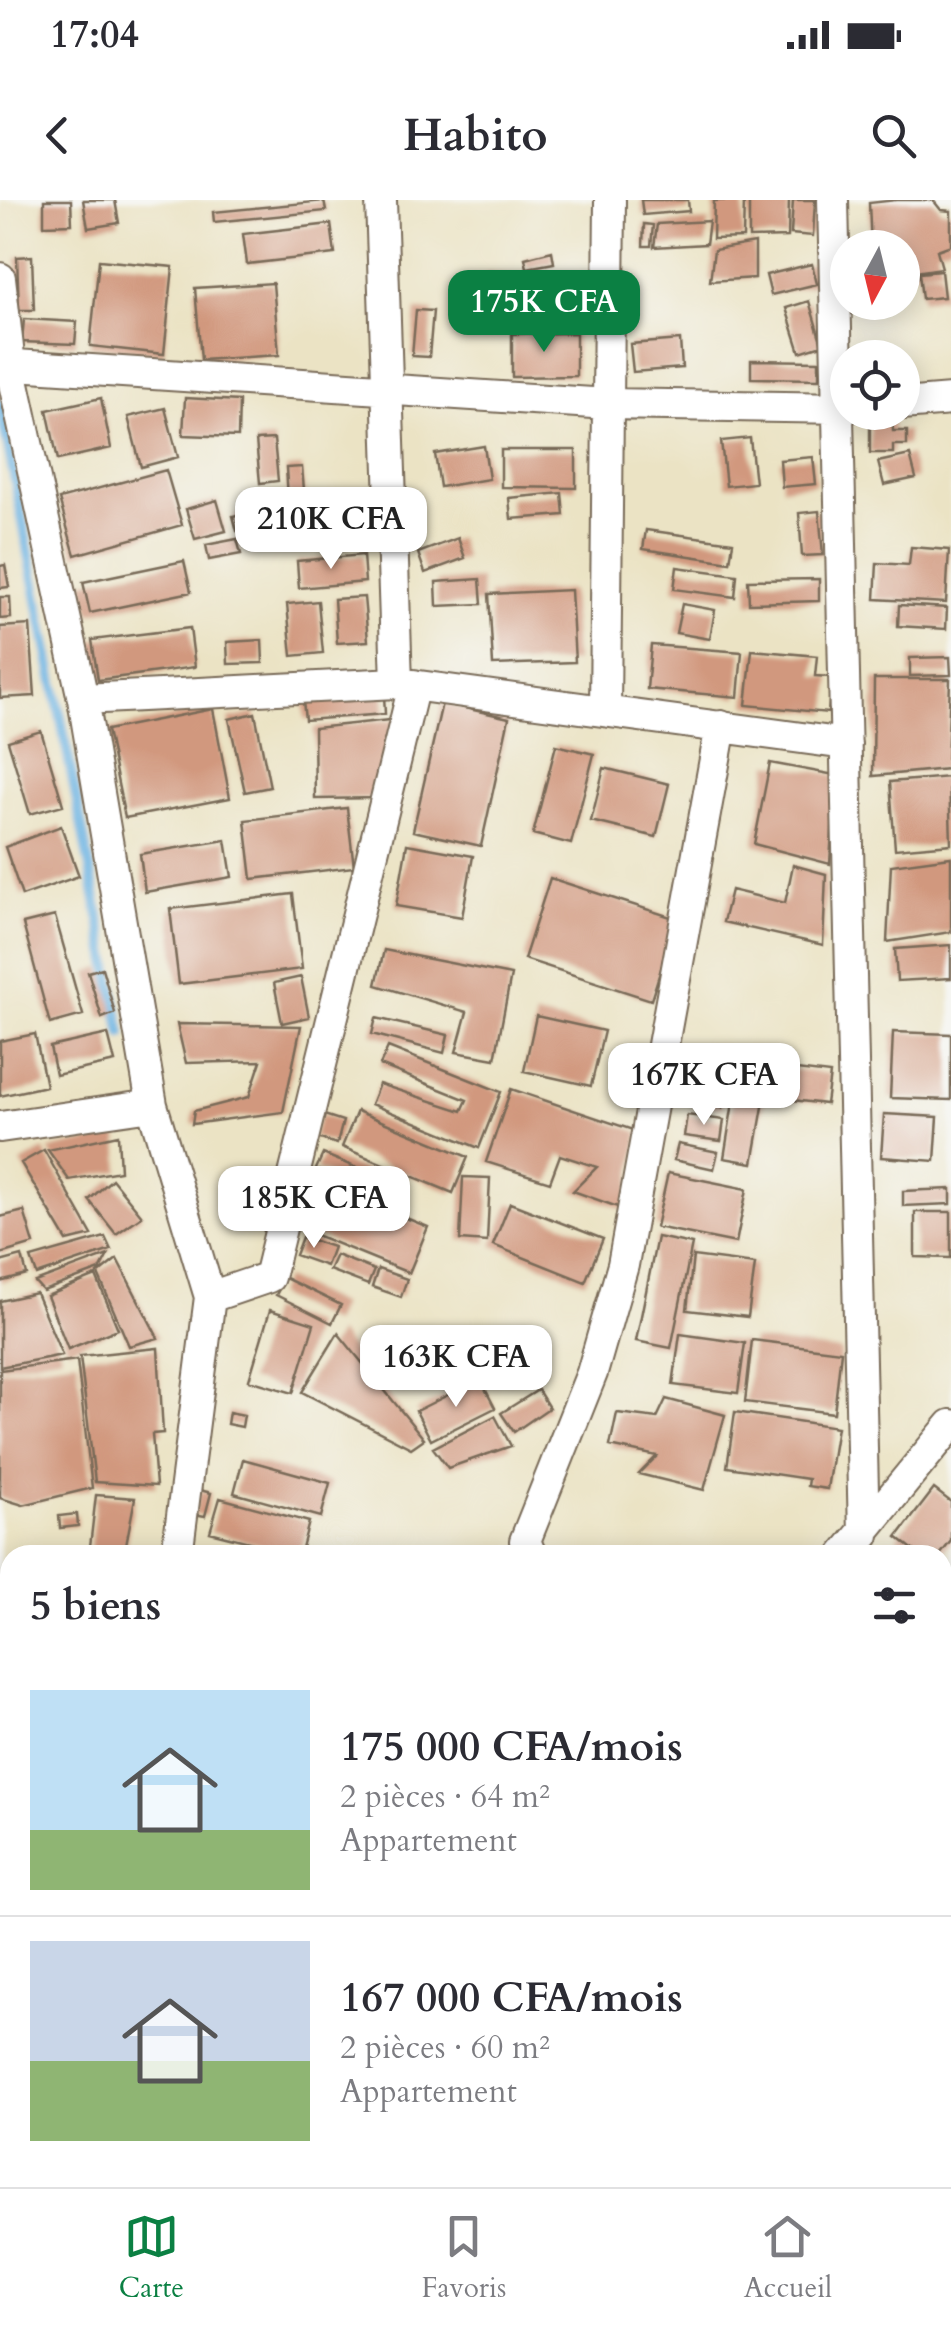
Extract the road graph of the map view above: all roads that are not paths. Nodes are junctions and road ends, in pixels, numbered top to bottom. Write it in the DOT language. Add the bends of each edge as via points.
graph roads {
  1 [pos="381,200"];
  2 [pos="610,200"];
  3 [pos="833,200"];
  4 [pos="0,278"];
  5 [pos="840,340"];
  6 [pos="5,364"];
  7 [pos="388,390"];
  8 [pos="951,400"];
  9 [pos="920,403"];
  10 [pos="608,404"];
  11 [pos="830,408"];
  12 [pos="843,430"];
  13 [pos="406,684"];
  14 [pos="84,699"];
  15 [pos="605,710"];
  16 [pos="721,726"];
  17 [pos="846,744"];
  18 [pos="152,1105"];
  19 [pos="0,1126"];
  20 [pos="210,1297"];
  21 [pos="951,1425"];
  22 [pos="178,1545"];
  23 [pos="520,1545"];
  24 [pos="854,1545"];
  1 -- 7 [label="street"];
  2 -- 10 [label="street"];
  3 -- 5 [label="street"];
  4 -- 6 [label="street"];
  6 -- 7 [label="street"];
  6 -- 14 [label="street"];
  7 -- 10 [label="street"];
  7 -- 13 [label="street"];
  8 -- 9 [label="street"];
  10 -- 11 [label="street"];
  10 -- 15 [label="street"];
  12 -- 17 [label="street"];
  13 -- 14 [label="street"];
  13 -- 15 [label="street"];
  13 -- 20 [label="street" via="269,1277"];
  14 -- 18 [label="street"];
  15 -- 16 [label="street"];
  16 -- 17 [label="street"];
  16 -- 23 [label="street" via="623,1266 592,1373"];
  17 -- 24 [label="street"];
  18 -- 19 [label="street"];
  18 -- 20 [label="street"];
  20 -- 22 [label="street"];
  21 -- 24 [label="street"];
}
